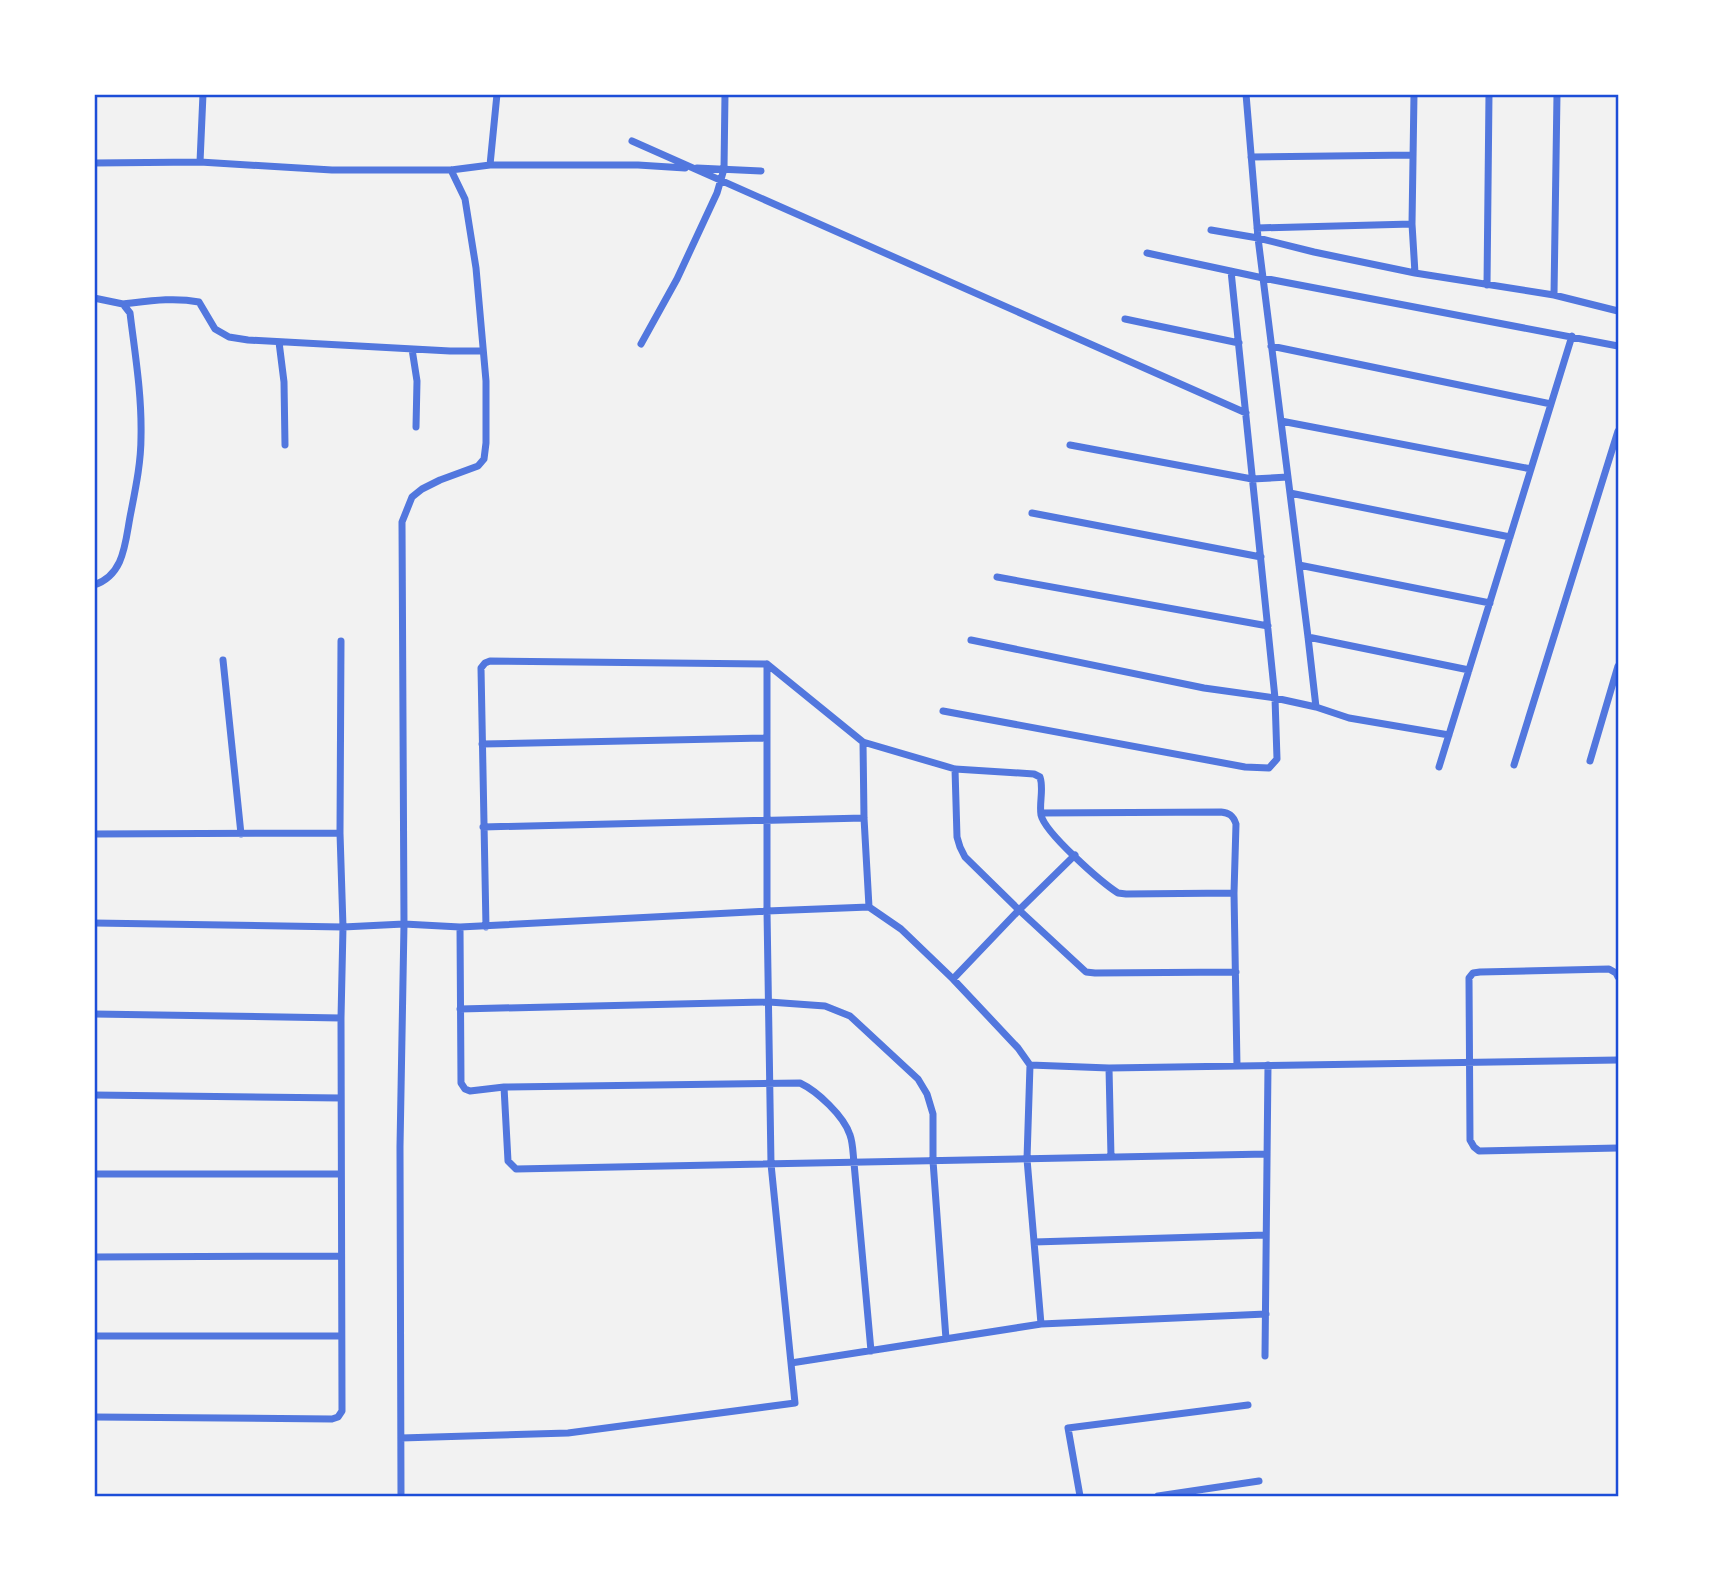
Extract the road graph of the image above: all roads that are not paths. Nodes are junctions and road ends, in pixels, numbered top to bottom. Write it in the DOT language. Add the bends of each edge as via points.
graph roads {
  1 [pos="204,94"];
  2 [pos="497,94"];
  3 [pos="725,94"];
  4 [pos="1246,94"];
  5 [pos="1414,94"];
  6 [pos="1489,94"];
  7 [pos="1557,94"];
  8 [pos="632,142"];
  9 [pos="1413,155"];
  10 [pos="1251,157"];
  11 [pos="200,162"];
  12 [pos="94,163"];
  13 [pos="490,165"];
  14 [pos="724,169"];
  15 [pos="451,170"];
  16 [pos="761,171"];
  17 [pos="1412,224"];
  18 [pos="1257,228"];
  19 [pos="1211,230"];
  20 [pos="1258,238"];
  21 [pos="1147,253"];
  22 [pos="1231,271"];
  23 [pos="1415,273"];
  24 [pos="1263,278"];
  25 [pos="1487,285"];
  26 [pos="1554,295"];
  27 [pos="94,298"];
  28 [pos="123,304"];
  29 [pos="1619,311"];
  30 [pos="1125,319"];
  31 [pos="1572,336"];
  32 [pos="279,342"];
  33 [pos="1239,343"];
  34 [pos="641,344"];
  35 [pos="1271,346"];
  36 [pos="1619,346"];
  37 [pos="412,349"];
  38 [pos="482,351"];
  39 [pos="1551,404"];
  40 [pos="1246,413"];
  41 [pos="1281,421"];
  42 [pos="416,427"];
  43 [pos="1619,430"];
  44 [pos="285,445"];
  45 [pos="1070,445"];
  46 [pos="1531,470"];
  47 [pos="1288,477"];
  48 [pos="1252,479"];
  49 [pos="1290,493"];
  50 [pos="1032,513"];
  51 [pos="1510,537"];
  52 [pos="1261,558"];
  53 [pos="1299,565"];
  54 [pos="997,578"];
  55 [pos="94,585"];
  56 [pos="1490,603"];
  57 [pos="1268,626"];
  58 [pos="1308,637"];
  59 [pos="971,640"];
  60 [pos="341,641"];
  61 [pos="223,660"];
  62 [pos="767,664"];
  63 [pos="1619,666"];
  64 [pos="1469,670"];
  65 [pos="1275,698"];
  66 [pos="1316,707"];
  67 [pos="943,710"];
  68 [pos="1449,735"];
  69 [pos="767,738"];
  70 [pos="863,742"];
  71 [pos="482,744"];
  72 [pos="1590,761"];
  73 [pos="1514,765"];
  74 [pos="1439,767"];
  75 [pos="955,769"];
  76 [pos="1041,813"];
  77 [pos="864,818"];
  78 [pos="768,820"];
  79 [pos="483,827"];
  80 [pos="341,833"];
  81 [pos="94,834"];
  82 [pos="240,834"];
  83 [pos="1074,855"];
  84 [pos="1234,893"];
  85 [pos="869,908"];
  86 [pos="1019,910"];
  87 [pos="767,911"];
  88 [pos="94,923"];
  89 [pos="404,924"];
  90 [pos="486,926"];
  91 [pos="343,927"];
  92 [pos="460,927"];
  93 [pos="1236,972"];
  94 [pos="1619,977"];
  95 [pos="953,979"];
  96 [pos="769,1002"];
  97 [pos="460,1009"];
  98 [pos="94,1014"];
  99 [pos="341,1018"];
  100 [pos="1619,1060"];
  101 [pos="1470,1062"];
  102 [pos="1030,1065"];
  103 [pos="1268,1065"];
  104 [pos="1237,1066"];
  105 [pos="1109,1068"];
  106 [pos="770,1083"];
  107 [pos="504,1087"];
  108 [pos="94,1095"];
  109 [pos="341,1098"];
  110 [pos="1619,1148"];
  111 [pos="1267,1154"];
  112 [pos="1111,1157"];
  113 [pos="1027,1159"];
  114 [pos="933,1161"];
  115 [pos="854,1163"];
  116 [pos="771,1164"];
  117 [pos="94,1174"];
  118 [pos="341,1174"];
  119 [pos="1266,1235"];
  120 [pos="1034,1242"];
  121 [pos="341,1256"];
  122 [pos="94,1257"];
  123 [pos="1266,1314"];
  124 [pos="1041,1324"];
  125 [pos="94,1336"];
  126 [pos="341,1336"];
  127 [pos="946,1339"];
  128 [pos="871,1351"];
  129 [pos="1265,1356"];
  130 [pos="791,1363"];
  131 [pos="1248,1405"];
  132 [pos="94,1417"];
  133 [pos="401,1438"];
  134 [pos="1259,1482"];
  135 [pos="401,1496"];
  136 [pos="1080,1496"];
  137 [pos="1158,1496"];
  1 -- 11 [label="street"];
  2 -- 13 [label="street"];
  3 -- 14 [label="street"];
  4 -- 10 [label="street"];
  5 -- 9 [label="street"];
  6 -- 25 [label="street"];
  7 -- 26 [label="street"];
  8 -- 40 [label="street"];
  9 -- 10 [label="street"];
  9 -- 17 [label="street"];
  10 -- 18 [label="street"];
  11 -- 12 [label="street"];
  11 -- 15 [label="street" via="332,170"];
  13 -- 14 [label="street"];
  13 -- 15 [label="street"];
  14 -- 16 [label="street"];
  14 -- 34 [label="street" via="677,279"];
  15 -- 38 [label="street" via="465,199"];
  17 -- 18 [label="street"];
  17 -- 23 [label="street"];
  18 -- 20 [label="street"];
  19 -- 20 [label="street"];
  20 -- 23 [label="street"];
  20 -- 24 [label="street"];
  21 -- 22 [label="street"];
  22 -- 24 [label="street"];
  22 -- 33 [label="street"];
  23 -- 25 [label="street"];
  24 -- 31 [label="street"];
  24 -- 35 [label="street"];
  25 -- 26 [label="street"];
  26 -- 29 [label="street"];
  27 -- 28 [label="street"];
  28 -- 32 [label="street" via="200,302 222,334"];
  28 -- 55 [label="street" via="130,313 139,384 138,477 120,563 111,576"];
  30 -- 33 [label="street"];
  31 -- 36 [label="street"];
  31 -- 39 [label="street"];
  32 -- 37 [label="street"];
  32 -- 44 [label="street"];
  33 -- 40 [label="street"];
  35 -- 39 [label="street"];
  35 -- 41 [label="street"];
  37 -- 38 [label="street"];
  37 -- 42 [label="street" via="418,381"];
  38 -- 89 [label="street" via="484,459 478,466 422,489 412,497 402,522"];
  39 -- 46 [label="street"];
  40 -- 48 [label="street"];
  41 -- 46 [label="street"];
  41 -- 47 [label="street"];
  43 -- 73 [label="street"];
  45 -- 48 [label="street"];
  46 -- 51 [label="street"];
  47 -- 48 [label="street"];
  47 -- 49 [label="street"];
  48 -- 52 [label="street"];
  49 -- 51 [label="street"];
  49 -- 53 [label="street"];
  50 -- 52 [label="street"];
  51 -- 56 [label="street"];
  52 -- 57 [label="street"];
  53 -- 56 [label="street"];
  53 -- 58 [label="street"];
  54 -- 57 [label="street"];
  56 -- 64 [label="street"];
  57 -- 65 [label="street"];
  58 -- 64 [label="street"];
  58 -- 66 [label="street"];
  59 -- 65 [label="street"];
  60 -- 80 [label="street"];
  61 -- 82 [label="street"];
  62 -- 69 [label="street"];
  62 -- 70 [label="street"];
  62 -- 71 [label="street" via="490,661 481,668"];
  63 -- 72 [label="street"];
  64 -- 68 [label="street"];
  65 -- 66 [label="street"];
  65 -- 67 [label="street" via="1278,759 1269,768"];
  66 -- 68 [label="street" via="1349,718"];
  68 -- 74 [label="street"];
  69 -- 71 [label="street"];
  69 -- 78 [label="street"];
  70 -- 75 [label="street"];
  70 -- 77 [label="street"];
  71 -- 79 [label="street"];
  75 -- 76 [label="street" via="1040,777"];
  75 -- 86 [label="street" via="960,847"];
  76 -- 83 [label="street" via="1045,824"];
  76 -- 84 [label="street" via="1229,813 1236,824"];
  77 -- 78 [label="street"];
  77 -- 85 [label="street"];
  78 -- 79 [label="street"];
  78 -- 87 [label="street"];
  79 -- 90 [label="street"];
  80 -- 82 [label="street"];
  80 -- 91 [label="street"];
  81 -- 82 [label="street"];
  83 -- 84 [label="street" via="1118,893"];
  83 -- 86 [label="street"];
  84 -- 93 [label="street"];
  85 -- 87 [label="street"];
  85 -- 95 [label="street" via="901,929"];
  86 -- 93 [label="street" via="1086,972"];
  86 -- 95 [label="street"];
  87 -- 90 [label="street"];
  87 -- 96 [label="street"];
  88 -- 91 [label="street"];
  89 -- 91 [label="street"];
  89 -- 92 [label="street"];
  89 -- 133 [label="street"];
  90 -- 92 [label="street"];
  91 -- 99 [label="street"];
  92 -- 97 [label="street"];
  93 -- 104 [label="street"];
  94 -- 101 [label="street" via="1608,968 1473,973 1469,978"];
  95 -- 102 [label="street"];
  96 -- 97 [label="street"];
  96 -- 106 [label="street"];
  96 -- 114 [label="street" via="825,1006 850,1016 918,1079 933,1114"];
  97 -- 107 [label="street" via="461,1083 470,1091"];
  98 -- 99 [label="street"];
  99 -- 109 [label="street"];
  100 -- 101 [label="street"];
  101 -- 103 [label="street"];
  101 -- 110 [label="street" via="1471,1140 1479,1151"];
  102 -- 105 [label="street"];
  102 -- 113 [label="street"];
  103 -- 104 [label="street"];
  103 -- 111 [label="street"];
  104 -- 105 [label="street"];
  105 -- 112 [label="street"];
  106 -- 107 [label="street"];
  106 -- 115 [label="street" via="800,1083 811,1089 843,1121"];
  106 -- 116 [label="street"];
  107 -- 116 [label="street" via="508,1161 516,1169"];
  108 -- 109 [label="street"];
  109 -- 118 [label="street"];
  111 -- 112 [label="street"];
  111 -- 119 [label="street"];
  112 -- 113 [label="street"];
  113 -- 114 [label="street"];
  113 -- 120 [label="street"];
  114 -- 115 [label="street"];
  114 -- 127 [label="street"];
  115 -- 116 [label="street"];
  115 -- 128 [label="street"];
  116 -- 130 [label="street"];
  117 -- 118 [label="street"];
  118 -- 121 [label="street"];
  119 -- 120 [label="street"];
  119 -- 123 [label="street"];
  120 -- 124 [label="street"];
  121 -- 122 [label="street"];
  121 -- 126 [label="street"];
  123 -- 124 [label="street"];
  123 -- 129 [label="street"];
  124 -- 127 [label="street"];
  125 -- 126 [label="street"];
  126 -- 132 [label="street" via="342,1411 332,1419"];
  127 -- 128 [label="street"];
  128 -- 130 [label="street"];
  130 -- 133 [label="street" via="795,1403 568,1433"];
  131 -- 136 [label="street" via="1068,1428"];
  133 -- 135 [label="street"];
  134 -- 137 [label="street"];
}
